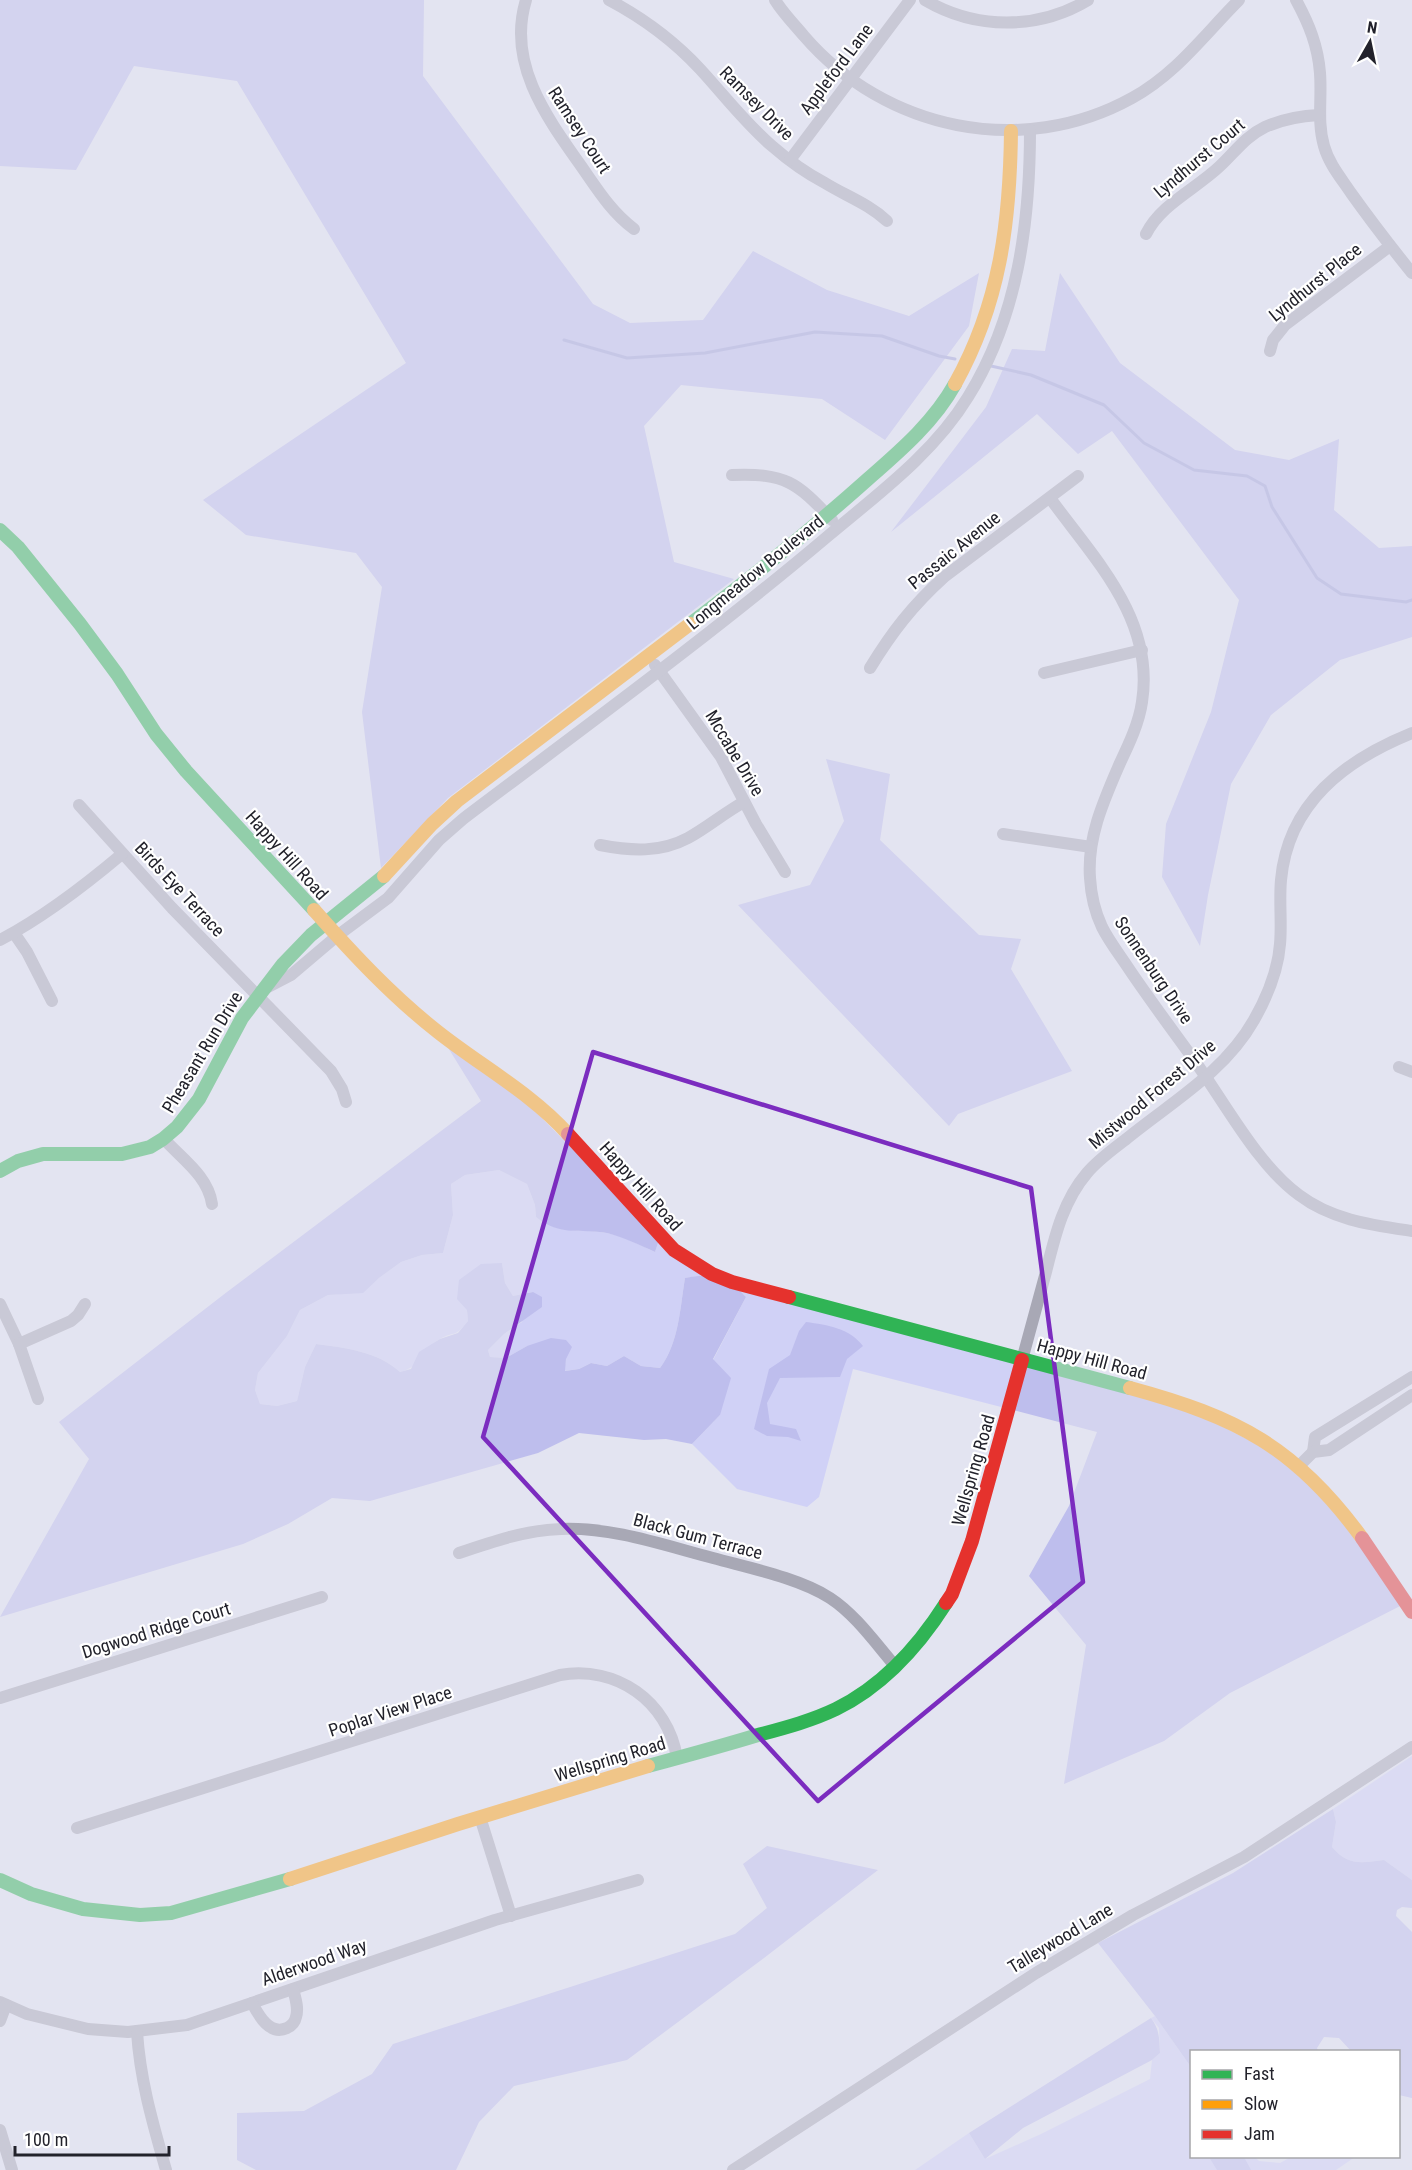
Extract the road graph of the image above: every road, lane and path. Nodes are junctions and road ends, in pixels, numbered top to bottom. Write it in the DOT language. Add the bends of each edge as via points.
graph roads {
  1 [pos="526,0"];
  2 [pos="609,0"];
  3 [pos="776,0"];
  4 [pos="910,0"];
  5 [pos="925,0"];
  6 [pos="1088,0"];
  7 [pos="1239,0"];
  8 [pos="1296,0"];
  9 [pos="851,80"];
  10 [pos="1319,115"];
  11 [pos="1030,130"];
  12 [pos="1011,131"];
  13 [pos="790,160"];
  14 [pos="887,221"];
  15 [pos="634,229"];
  16 [pos="1146,234"];
  17 [pos="1390,246"];
  18 [pos="1412,273"];
  19 [pos="1270,351"];
  20 [pos="732,475"];
  21 [pos="1078,476"];
  22 [pos="1050,498"];
  23 [pos="827,515"];
  24 [pos="838,527"];
  25 [pos="0,530"];
  26 [pos="1142,650"];
  27 [pos="648,656"];
  28 [pos="870,668"];
  29 [pos="659,670"];
  30 [pos="1044,673"];
  31 [pos="1412,734"];
  32 [pos="744,802"];
  33 [pos="79,806"];
  34 [pos="1003,834"];
  35 [pos="600,845"];
  36 [pos="1091,847"];
  37 [pos="122,854"];
  38 [pos="785,872"];
  39 [pos="324,923"];
  40 [pos="14,933"];
  41 [pos="337,936"];
  42 [pos="0,940"];
  43 [pos="261,992"];
  44 [pos="52,1001"];
  45 [pos="1399,1067"];
  46 [pos="1412,1072"];
  47 [pos="1206,1077"];
  48 [pos="346,1102"];
  49 [pos="164,1139"];
  50 [pos="0,1171"];
  51 [pos="212,1204"];
  52 [pos="1412,1231"];
  53 [pos="0,1304"];
  54 [pos="85,1304"];
  55 [pos="19,1344"];
  56 [pos="1022,1360"];
  57 [pos="1412,1377"];
  58 [pos="1412,1395"];
  59 [pos="38,1399"];
  60 [pos="1313,1452"];
  61 [pos="1299,1466"];
  62 [pos="459,1553"];
  63 [pos="322,1597"];
  64 [pos="1412,1612"];
  65 [pos="896,1667"];
  66 [pos="0,1698"];
  67 [pos="1412,1747"];
  68 [pos="677,1758"];
  69 [pos="480,1817"];
  70 [pos="77,1828"];
  71 [pos="0,1880"];
  72 [pos="638,1880"];
  73 [pos="511,1916"];
  74 [pos="293,1989"];
  75 [pos="3,2003"];
  76 [pos="252,2004"];
  77 [pos="0,2021"];
  78 [pos="137,2032"];
  79 [pos="0,2130"];
  80 [pos="12,2170"];
  81 [pos="166,2170"];
  82 [pos="733,2170"];
  1 -- 15 [label="street, Ramsey Court" via="522,50 537,99 609,207"];
  2 -- 13 [label="street, Ramsey Drive" via="677,46 752,128"];
  3 -- 9 [label="street" via="810,43"];
  4 -- 9 [label="street, Appleford Lane"];
  5 -- 6 [label="street" via="953,14 1012,23 1061,14"];
  7 -- 11 [label="street" via="1188,56 1134,97 1069,124"];
  8 -- 10 [label="street" via="1318,57"];
  9 -- 12 [label="street" via="925,117 954,125"];
  9 -- 13 [label="street, Appleford Lane"];
  10 -- 16 [label="street, Lyndhurst Court" via="1279,121 1249,137 1222,165 1159,214"];
  10 -- 17 [label="street" via="1332,165"];
  11 -- 12 [label="street"];
  11 -- 24 [label="street, Longmeadow Boulevard" via="1030,183 1022,251 1004,318 985,365 968,398 931,444"];
  12 -- 23 [label="street, Longmeadow Boulevard" via="1011,186 1004,251 987,313 968,360 950,393 926,424"];
  13 -- 14 [label="street, Ramsey Drive"];
  17 -- 18 [label="street"];
  17 -- 19 [label="street, Lyndhurst Place" via="1285,325"];
  20 -- 23 [label="street" via="783,479 804,491"];
  21 -- 22 [label="street, Passaic Avenue"];
  22 -- 26 [label="street, Sonnenburg Drive" via="1120,594"];
  22 -- 28 [label="street, Passaic Avenue" via="924,595"];
  23 -- 24 [label="street"];
  23 -- 27 [label="street, Longmeadow Boulevard" via="741,587"];
  24 -- 29 [label="street, Longmeadow Boulevard"];
  25 -- 39 [label="street, Happy Hill Road" via="80,624 186,771"];
  26 -- 30 [label="street"];
  26 -- 36 [label="street, Sonnenburg Drive" via="1144,683 1139,714 1103,803"];
  27 -- 29 [label="street, Mccabe Drive"];
  27 -- 39 [label="street, Longmeadow Boulevard" via="440,816 389,872"];
  29 -- 32 [label="street, Mccabe Drive" via="721,758"];
  29 -- 41 [label="street, Longmeadow Boulevard" via="463,819 388,898"];
  31 -- 47 [label="street, Mistwood Forest Drive" via="1346,768 1306,808 1292,836 1281,878 1280,943 1274,975 1240,1041"];
  32 -- 35 [label="street" via="688,838 657,849"];
  32 -- 38 [label="street, Mccabe Drive"];
  33 -- 37 [label="street, Birds Eye Terrace"];
  34 -- 36 [label="street"];
  36 -- 47 [label="street, Sonnenburg Drive" via="1092,897 1103,929"];
  37 -- 40 [label="street" via="81,888"];
  37 -- 43 [label="street, Birds Eye Terrace"];
  39 -- 41 [label="street, Happy Hill Road"];
  39 -- 43 [label="street, Pheasant Run Drive" via="281,965"];
  40 -- 42 [label="street"];
  40 -- 44 [label="street"];
  41 -- 43 [label="street, Pheasant Run Drive" via="291,975"];
  41 -- 56 [label="street, Happy Hill Road" via="396,997 556,1121 664,1241 692,1263 732,1282"];
  43 -- 48 [label="street, Birds Eye Terrace" via="330,1071"];
  43 -- 49 [label="street, Pheasant Run Drive" via="241,1020 192,1110"];
  45 -- 46 [label="street"];
  47 -- 52 [label="street, Sonnenburg Drive" via="1272,1170 1300,1196 1356,1221"];
  47 -- 56 [label="street, Mistwood Forest Drive" via="1100,1159 1077,1186 1059,1220"];
  49 -- 50 [label="street, Pheasant Run Drive" via="123,1155 35,1156"];
  49 -- 51 [label="street" via="203,1179"];
  53 -- 55 [label="street"];
  54 -- 55 [label="street" via="71,1321"];
  55 -- 59 [label="street"];
  56 -- 61 [label="street, Happy Hill Road" via="1194,1407 1252,1433"];
  56 -- 65 [label="street, Wellspring Road" via="972,1541 952,1594 927,1633"];
  57 -- 60 [label="street" via="1315,1437"];
  58 -- 60 [label="street" via="1329,1450"];
  60 -- 61 [label="street"];
  61 -- 64 [label="street, Happy Hill Road" via="1335,1504"];
  62 -- 65 [label="street, Black Gum Terrace" via="545,1530 588,1529 634,1537 818,1590 846,1611"];
  63 -- 66 [label="street, Dogwood Ridge Court"];
  65 -- 68 [label="street, Wellspring Road" via="854,1699 818,1717"];
  67 -- 82 [label="street, Talleywood Lane" via="1245,1857 1133,1915 1036,1973"];
  68 -- 69 [label="street, Wellspring Road"];
  68 -- 70 [label="street, Poplar View Place" via="671,1735 648,1701 614,1679 574,1672"];
  69 -- 71 [label="street, Wellspring Road" via="276,1884 171,1913 140,1915 82,1909"];
  69 -- 73 [label="street"];
  72 -- 73 [label="street, Alderwood Way"];
  73 -- 74 [label="street, Alderwood Way"];
  74 -- 76 [label="street, Alderwood Way"];
  74 -- 76 [label="street" via="296,2017 284,2029 266,2025"];
  75 -- 77 [label="street"];
  75 -- 78 [label="street, Alderwood Way" via="60,2023"];
  76 -- 78 [label="street, Alderwood Way" via="187,2025"];
  78 -- 81 [label="street" via="141,2075"];
  79 -- 80 [label="street"];
}
